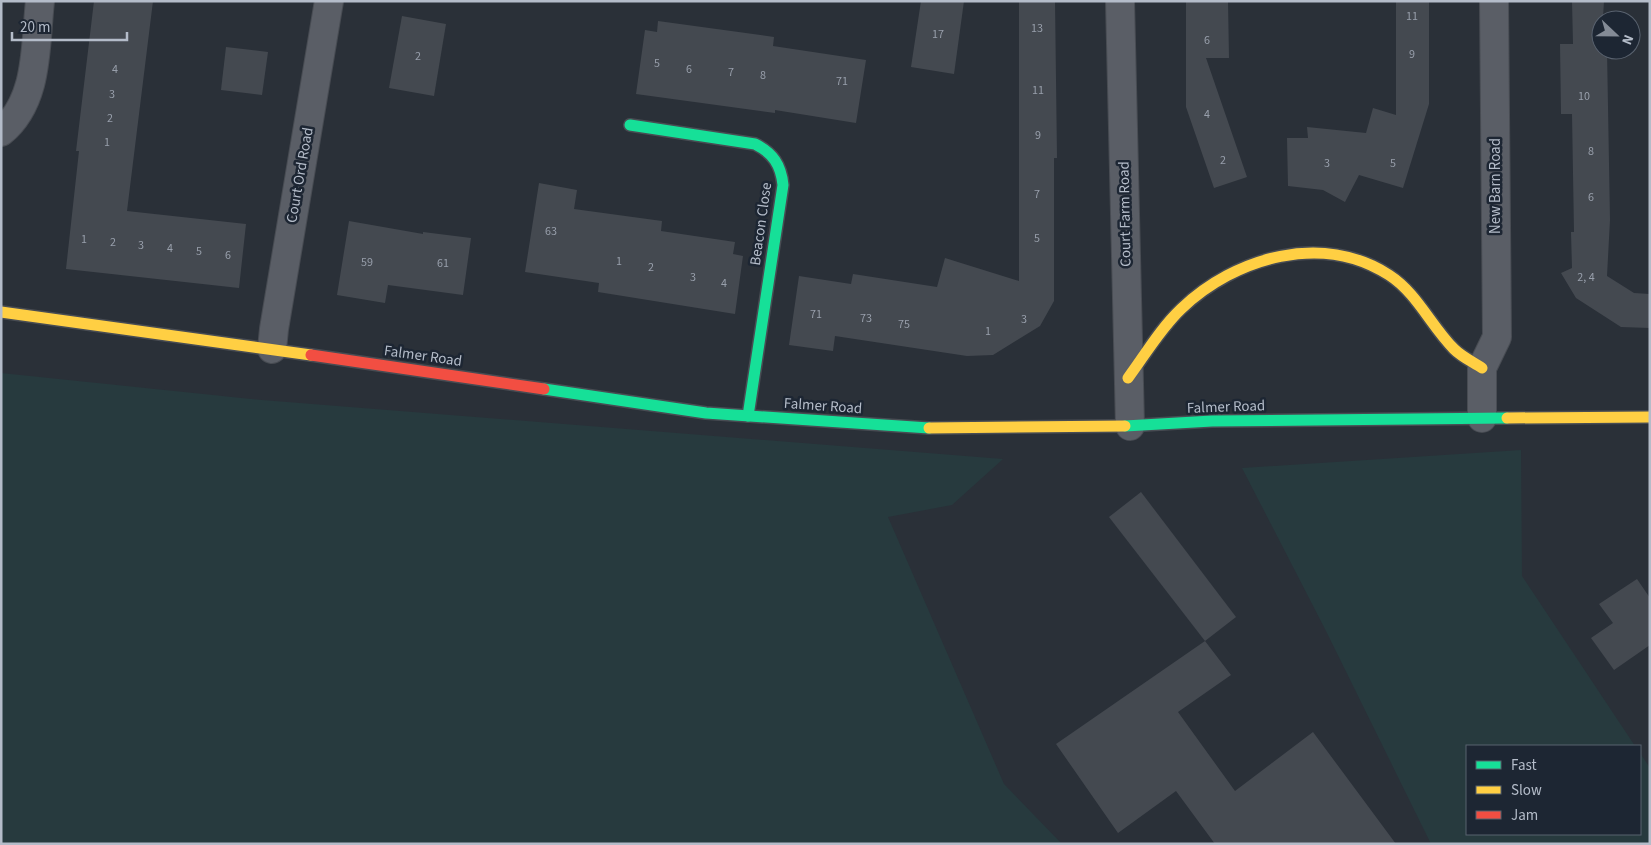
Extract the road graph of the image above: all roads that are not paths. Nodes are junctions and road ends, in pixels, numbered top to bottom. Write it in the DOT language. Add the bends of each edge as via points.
graph roads {
  1 [pos="40,1"];
  2 [pos="329,1"];
  3 [pos="1120,1"];
  4 [pos="1494,1"];
  5 [pos="630,124"];
  6 [pos="6,128"];
  7 [pos="1,312"];
  8 [pos="272,349"];
  9 [pos="1482,368"];
  10 [pos="1128,378"];
  11 [pos="748,416"];
  12 [pos="1650,417"];
  13 [pos="1482,418"];
  14 [pos="1130,426"];
  1 -- 6 [label="street" via="30,89 23,108"];
  2 -- 8 [label="street, Court Ord Road"];
  3 -- 10 [label="street, Court Farm Road"];
  4 -- 9 [label="street, New Barn Road" via="1497,337"];
  5 -- 11 [label="main road, Beacon Close" via="755,144 768,150 782,170 783,185"];
  7 -- 8 [label="main road, Falmer Road"];
  8 -- 11 [label="main road, Falmer Road" via="696,412"];
  9 -- 10 [label="main road" via="1452,347 1424,310 1389,275 1346,258 1299,253 1251,263 1209,287 1182,309"];
  9 -- 13 [label="street, New Barn Road"];
  10 -- 14 [label="street, Court Farm Road"];
  11 -- 14 [label="main road, Falmer Road" via="932,428"];
  12 -- 13 [label="main road, Falmer Road"];
  13 -- 14 [label="main road, Falmer Road" via="1212,421"];
}
